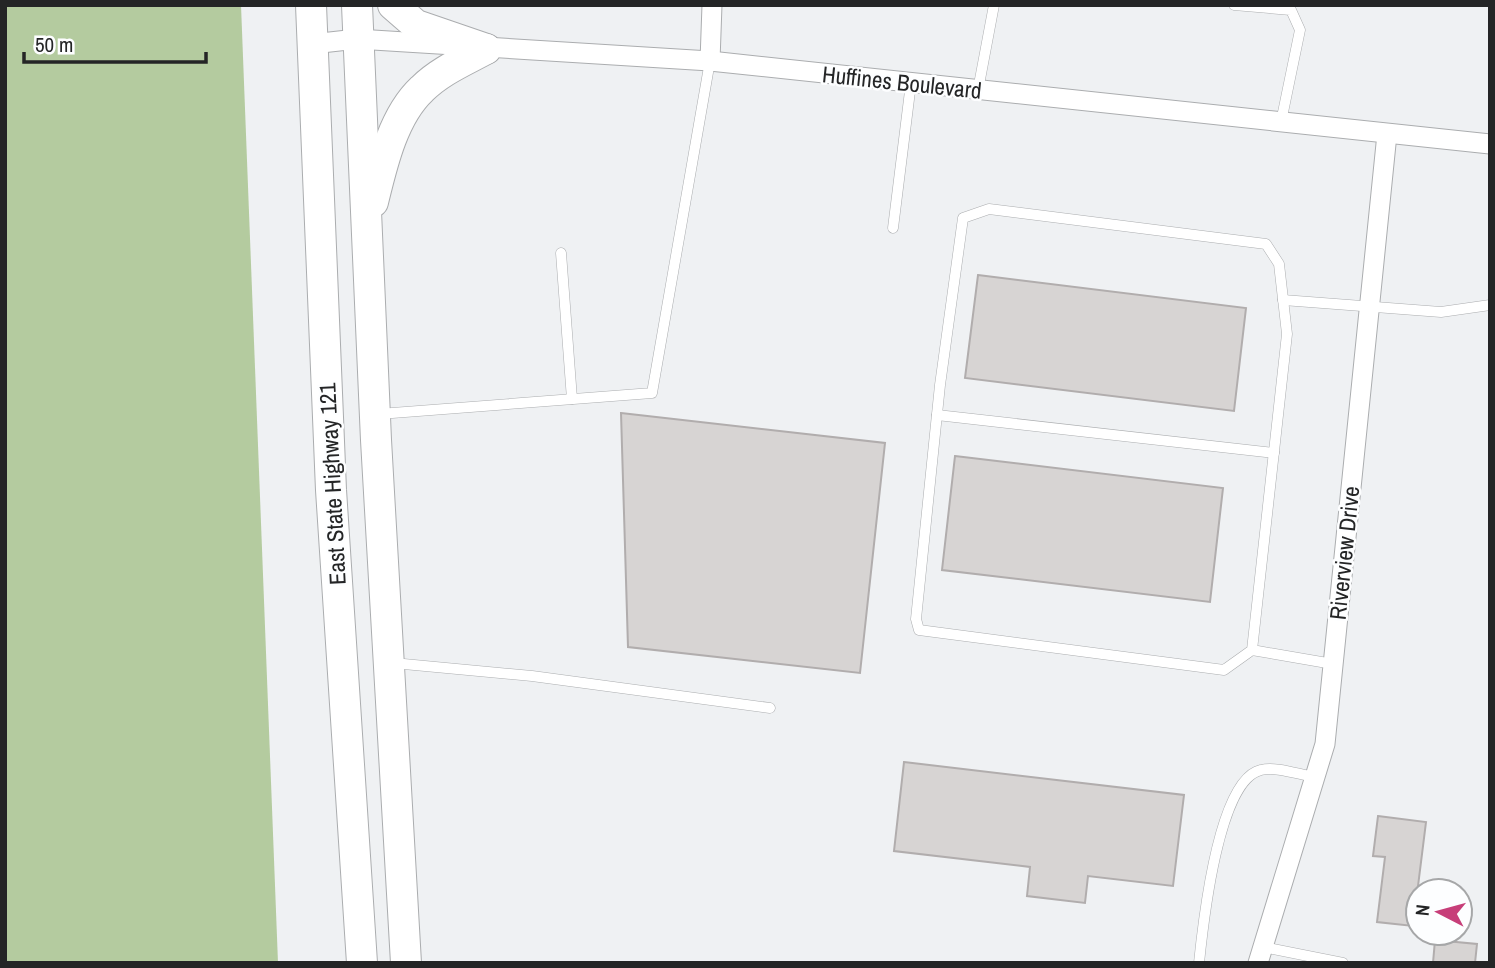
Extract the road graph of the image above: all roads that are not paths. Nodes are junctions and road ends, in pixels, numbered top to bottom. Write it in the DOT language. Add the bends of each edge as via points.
graph roads {
  1 [pos="311,5"];
  2 [pos="357,5"];
  3 [pos="393,5"];
  4 [pos="712,5"];
  5 [pos="994,5"];
  6 [pos="1234,5"];
  7 [pos="358,39"];
  8 [pos="312,44"];
  9 [pos="486,49"];
  10 [pos="710,61"];
  11 [pos="911,83"];
  12 [pos="978,90"];
  13 [pos="1281,123"];
  14 [pos="1387,134"];
  15 [pos="1490,144"];
  16 [pos="893,228"];
  17 [pos="366,230"];
  18 [pos="561,253"];
  19 [pos="1283,300"];
  20 [pos="1490,305"];
  21 [pos="1369,307"];
  22 [pos="572,399"];
  23 [pos="375,414"];
  24 [pos="937,415"];
  25 [pos="1274,453"];
  26 [pos="1252,650"];
  27 [pos="389,663"];
  28 [pos="1333,664"];
  29 [pos="770,708"];
  30 [pos="1315,778"];
  31 [pos="1260,955"];
  32 [pos="362,963"];
  33 [pos="406,963"];
  34 [pos="1199,963"];
  35 [pos="1343,963"];
  1 -- 8 [label="main road, East State Highway 121"];
  2 -- 7 [label="main road, East State Highway 121"];
  3 -- 9 [label="main road" via="416,25"];
  4 -- 10 [label="street"];
  5 -- 12 [label="lane"];
  6 -- 13 [label="lane" via="1291,10 1300,30"];
  7 -- 8 [label="street, Huffines Boulevard"];
  7 -- 9 [label="street, Huffines Boulevard"];
  7 -- 17 [label="main road, East State Highway 121"];
  8 -- 32 [label="main road, East State Highway 121" via="331,490"];
  9 -- 10 [label="street, Huffines Boulevard"];
  9 -- 17 [label="main road" via="419,90 397,125"];
  10 -- 11 [label="street, Huffines Boulevard"];
  10 -- 22 [label="lane" via="652,393"];
  11 -- 12 [label="street, Huffines Boulevard"];
  11 -- 16 [label="lane"];
  12 -- 13 [label="street, Huffines Boulevard"];
  13 -- 14 [label="street, Huffines Boulevard"];
  14 -- 15 [label="street, Huffines Boulevard"];
  14 -- 21 [label="street, Riverview Drive"];
  17 -- 23 [label="main road, East State Highway 121"];
  18 -- 22 [label="lane"];
  19 -- 21 [label="lane"];
  19 -- 24 [label="lane" via="1279,264 1266,244 989,209 963,218"];
  19 -- 25 [label="lane" via="1287,334"];
  20 -- 21 [label="lane" via="1441,312"];
  21 -- 28 [label="street, Riverview Drive"];
  22 -- 23 [label="lane"];
  23 -- 27 [label="main road, East State Highway 121"];
  24 -- 25 [label="lane"];
  24 -- 26 [label="lane" via="916,620 919,630 1224,670"];
  25 -- 26 [label="lane"];
  26 -- 28 [label="lane"];
  27 -- 29 [label="lane" via="532,676"];
  27 -- 33 [label="main road, East State Highway 121"];
  28 -- 30 [label="street, Riverview Drive" via="1325,744"];
  30 -- 31 [label="street, Riverview Drive"];
  30 -- 34 [label="lane" via="1262,769 1246,778 1229,804 1205,909"];
  31 -- 35 [label="lane"];
}
